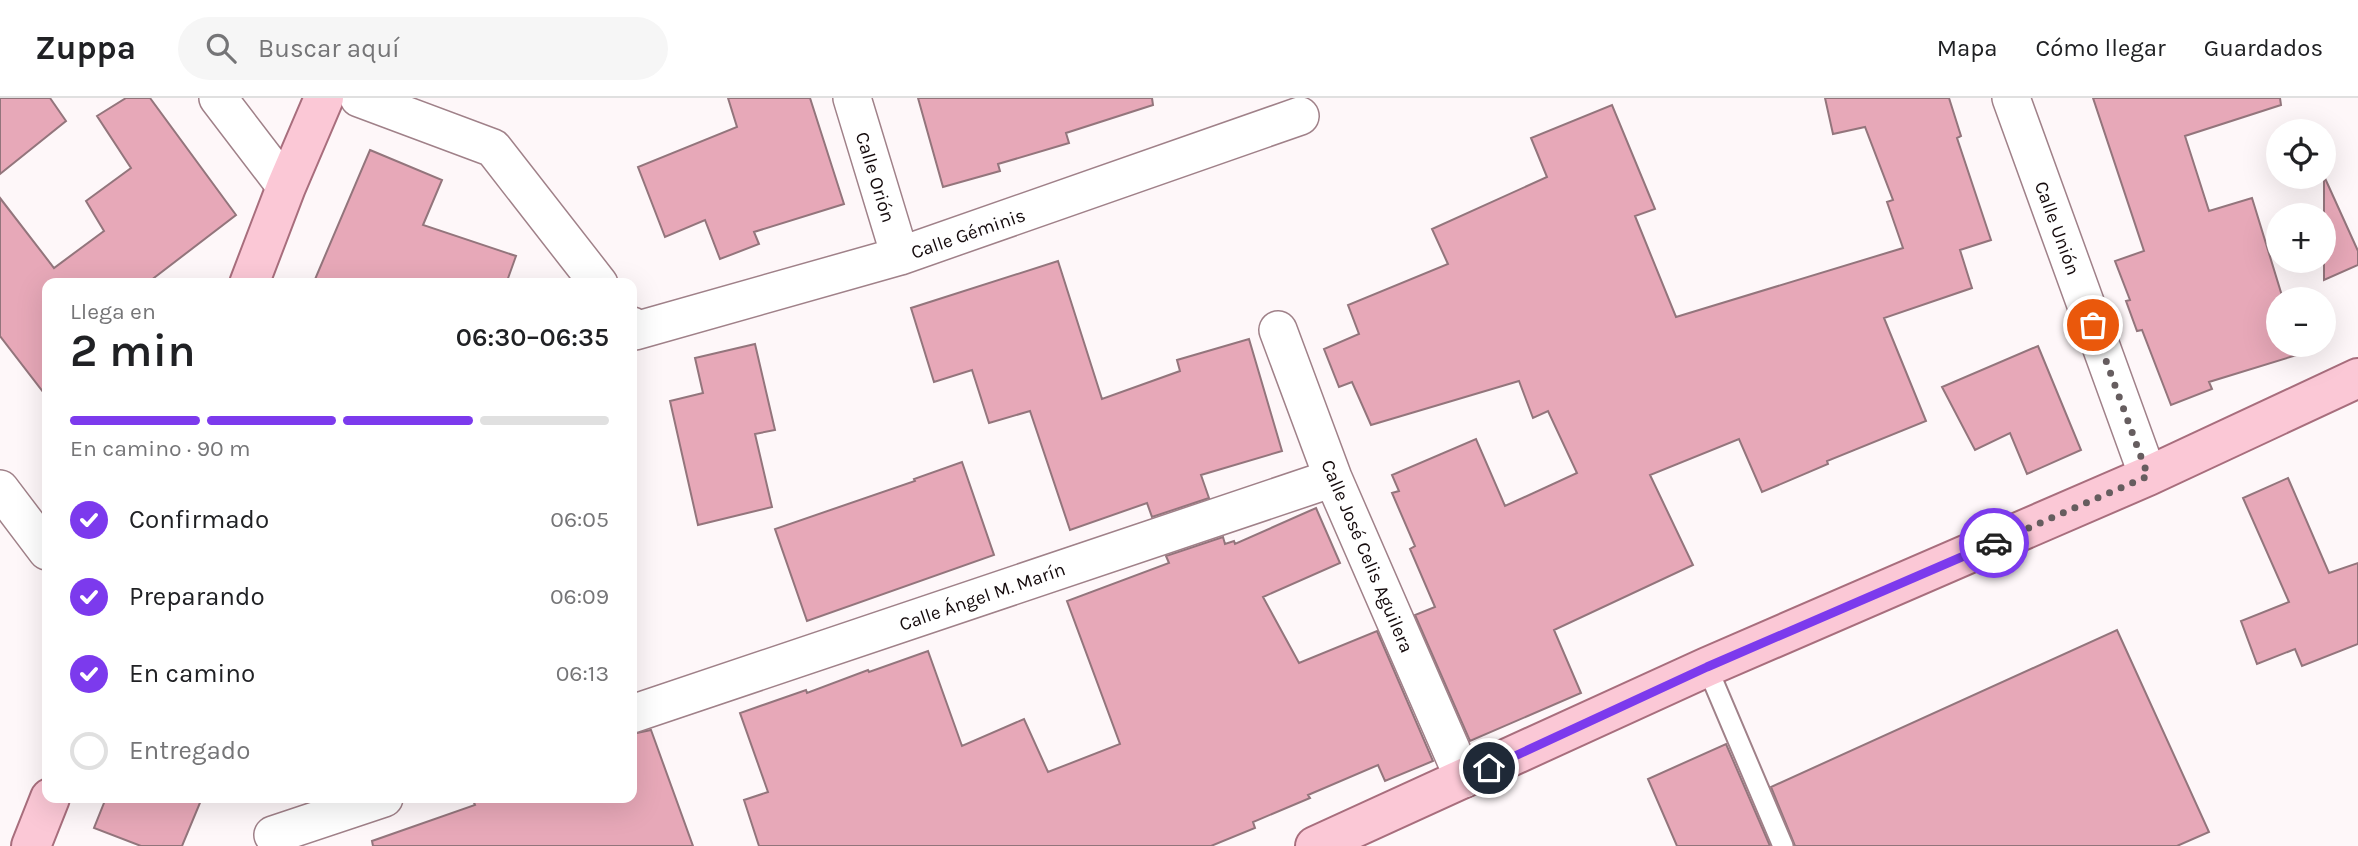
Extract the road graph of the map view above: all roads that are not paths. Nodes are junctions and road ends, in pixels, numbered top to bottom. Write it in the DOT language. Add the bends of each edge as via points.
graph roads {
  1 [pos="218,98"];
  2 [pos="324,98"];
  3 [pos="359,98"];
  4 [pos="852,98"];
  5 [pos="2011,98"];
  6 [pos="1300,116"];
  7 [pos="286,187"];
  8 [pos="900,256"];
  9 [pos="251,278"];
  10 [pos="594,278"];
  11 [pos="637,330"];
  12 [pos="1278,330"];
  13 [pos="2358,378"];
  14 [pos="2148,476"];
  15 [pos="1333,478"];
  16 [pos="0,489"];
  17 [pos="42,544"];
  18 [pos="1707,667"];
  19 [pos="637,712"];
  20 [pos="1465,779"];
  21 [pos="48,803"];
  22 [pos="371,803"];
  23 [pos="274,841"];
  24 [pos="31,846"];
  25 [pos="1315,846"];
  26 [pos="1783,846"];
  1 -- 7 [label="street"];
  2 -- 7 [label="main road"];
  3 -- 10 [label="street" via="494,148"];
  4 -- 8 [label="street, Calle Orión"];
  5 -- 14 [label="street, Calle Unión"];
  6 -- 8 [label="street, Calle Géminis"];
  7 -- 9 [label="main road"];
  8 -- 11 [label="street, Calle Géminis"];
  12 -- 15 [label="street, Calle José Celis Aguilera"];
  13 -- 14 [label="main road"];
  14 -- 18 [label="main road"];
  15 -- 19 [label="street, Calle Ángel M. Marín"];
  15 -- 20 [label="street, Calle José Celis Aguilera"];
  16 -- 17 [label="street"];
  18 -- 20 [label="main road"];
  18 -- 26 [label="lane"];
  20 -- 25 [label="main road"];
  21 -- 24 [label="main road"];
  22 -- 23 [label="street"];
}
